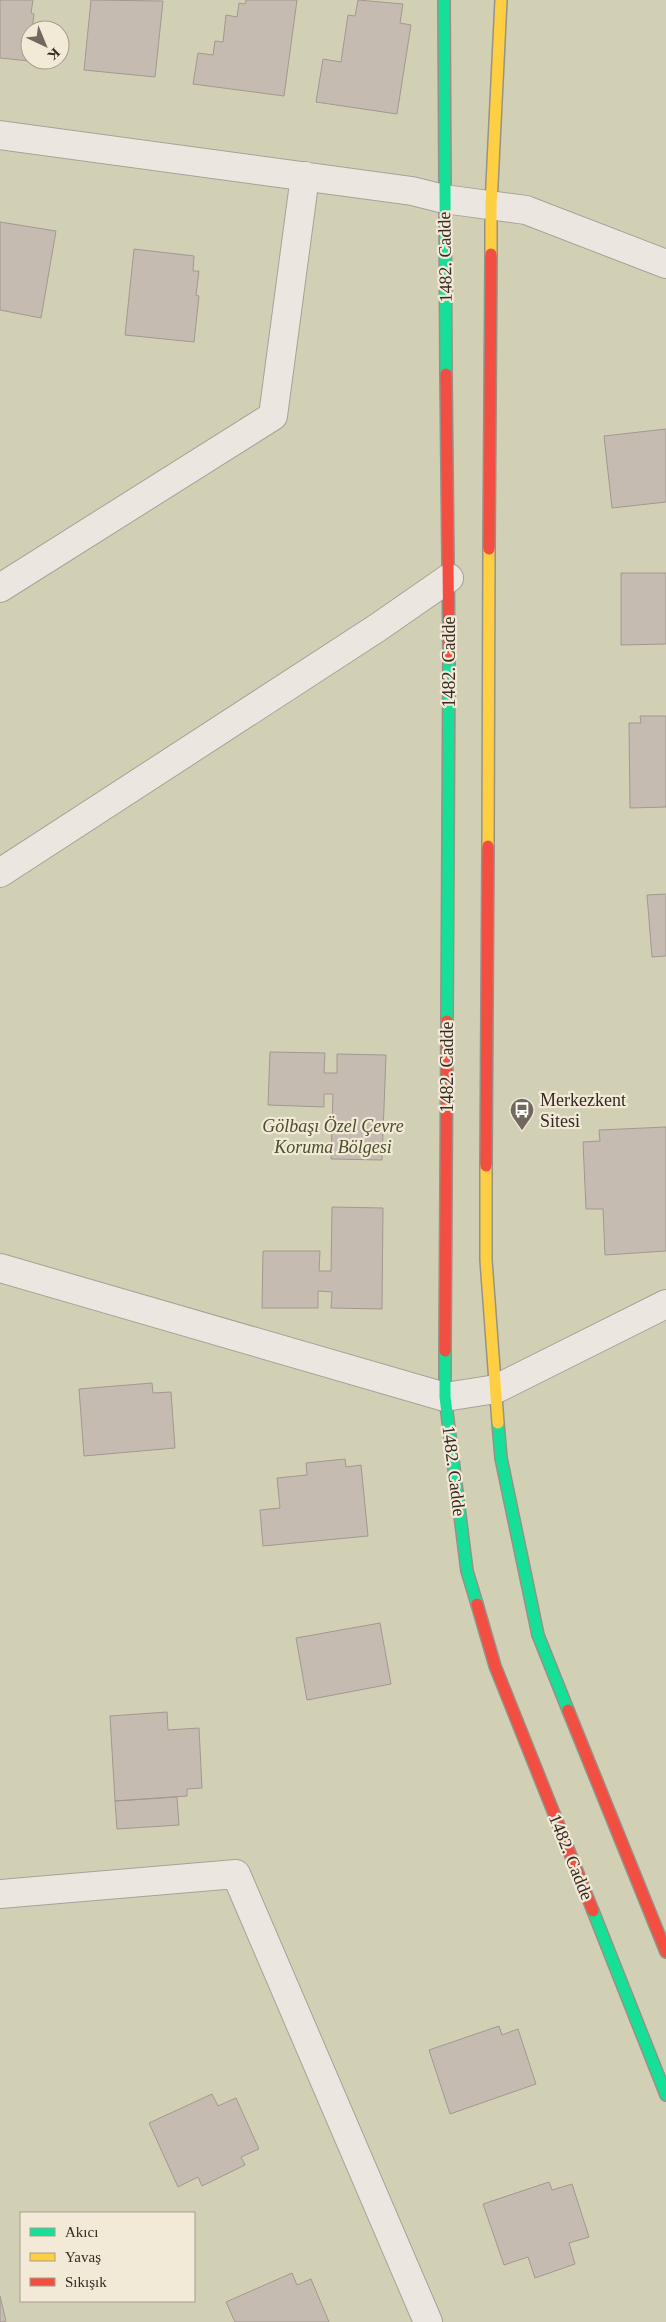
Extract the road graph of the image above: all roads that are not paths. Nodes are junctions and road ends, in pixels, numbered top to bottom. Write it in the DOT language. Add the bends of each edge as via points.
graph roads {
  1 [pos="444,0"];
  2 [pos="501,0"];
  3 [pos="0,135"];
  4 [pos="305,176"];
  5 [pos="444,199"];
  6 [pos="491,205"];
  7 [pos="666,264"];
  8 [pos="449,578"];
  9 [pos="0,588"];
  10 [pos="0,873"];
  11 [pos="0,1268"];
  12 [pos="666,1304"];
  13 [pos="496,1389"];
  14 [pos="445,1397"];
  15 [pos="0,1894"];
  16 [pos="666,1952"];
  17 [pos="666,2096"];
  18 [pos="428,2322"];
  1 -- 5 [label="street, 1482. Cadde"];
  2 -- 6 [label="street"];
  3 -- 4 [label="street"];
  4 -- 5 [label="street" via="412,191"];
  4 -- 9 [label="street" via="273,416"];
  5 -- 6 [label="street"];
  5 -- 8 [label="street, 1482. Cadde"];
  6 -- 7 [label="street" via="526,210"];
  6 -- 13 [label="street" via="486,1260"];
  8 -- 10 [label="street"];
  8 -- 14 [label="street, 1482. Cadde"];
  11 -- 14 [label="street"];
  12 -- 13 [label="street"];
  13 -- 14 [label="street"];
  13 -- 16 [label="street" via="501,1458 538,1635"];
  14 -- 17 [label="street, 1482. Cadde" via="466,1571 495,1666"];
  15 -- 18 [label="street" via="236,1874"];
}
